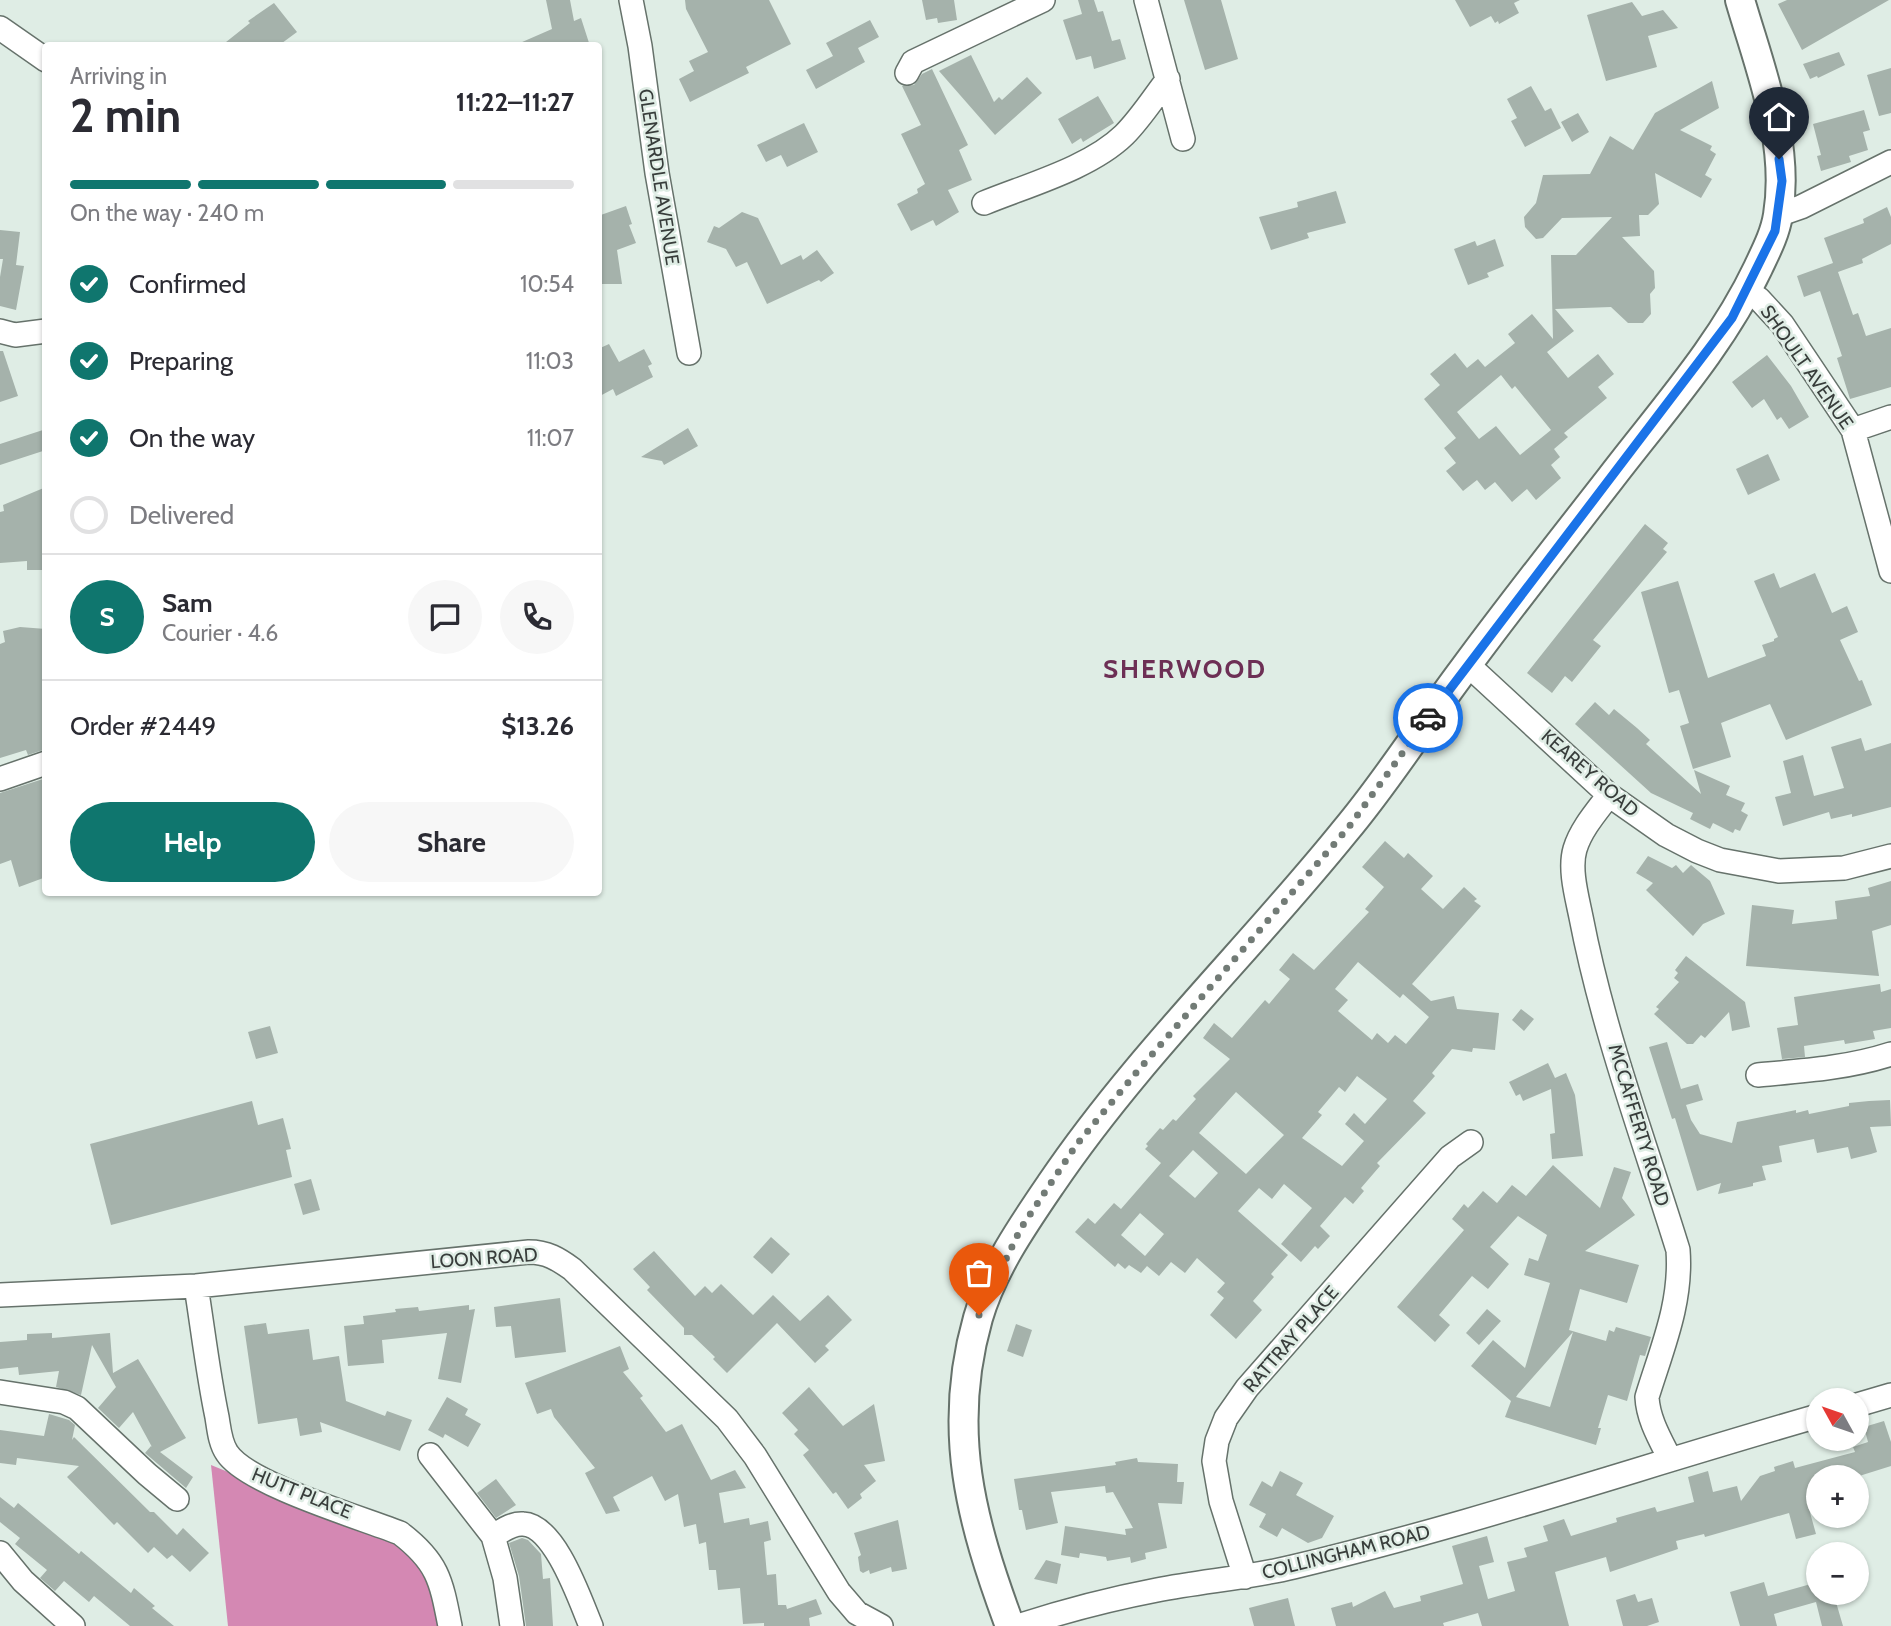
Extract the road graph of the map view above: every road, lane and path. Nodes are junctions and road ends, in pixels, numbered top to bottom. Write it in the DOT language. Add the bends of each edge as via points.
graph roads {
  1 [pos="631,0"];
  2 [pos="1043,0"];
  3 [pos="1146,0"];
  4 [pos="1740,0"];
  5 [pos="0,28"];
  6 [pos="42,57"];
  7 [pos="907,74"];
  8 [pos="1168,79"];
  9 [pos="1183,139"];
  10 [pos="1891,162"];
  11 [pos="984,203"];
  12 [pos="1778,215"];
  13 [pos="1747,291"];
  14 [pos="0,331"];
  15 [pos="42,332"];
  16 [pos="689,353"];
  17 [pos="1891,417"];
  18 [pos="1853,430"];
  19 [pos="1891,571"];
  20 [pos="1467,664"];
  21 [pos="42,764"];
  22 [pos="0,779"];
  23 [pos="1609,795"];
  24 [pos="1891,856"];
  25 [pos="1891,1054"];
  26 [pos="1758,1075"];
  27 [pos="1471,1142"];
  28 [pos="196,1286"];
  29 [pos="0,1295"];
  30 [pos="0,1392"];
  31 [pos="1891,1395"];
  32 [pos="1869,1401"];
  33 [pos="1806,1419"];
  34 [pos="430,1455"];
  35 [pos="1670,1458"];
  36 [pos="177,1499"];
  37 [pos="493,1536"];
  38 [pos="0,1553"];
  39 [pos="1244,1577"];
  40 [pos="73,1626"];
  41 [pos="450,1626"];
  42 [pos="512,1626"];
  43 [pos="591,1626"];
  44 [pos="881,1626"];
  45 [pos="1010,1626"];
  46 [pos="1018,1626"];
  1 -- 16 [label="street, GLENARDLE AVENUE"];
  2 -- 7 [label="street" via="914,62"];
  3 -- 8 [label="street"];
  4 -- 12 [label="street" via="1774,115 1782,181"];
  5 -- 6 [label="street"];
  8 -- 9 [label="street"];
  8 -- 11 [label="street" via="1125,134 1108,148"];
  10 -- 12 [label="street"];
  12 -- 13 [label="street"];
  13 -- 18 [label="street, SHOULT AVENUE" via="1782,324"];
  13 -- 20 [label="street" via="1698,365"];
  14 -- 15 [label="street" via="15,335"];
  17 -- 18 [label="street"];
  18 -- 19 [label="street, SHOULT AVENUE"];
  20 -- 23 [label="street, KEAREY ROAD"];
  20 -- 45 [label="street" via="1348,828 1077,1144 1021,1228 992,1284 971,1352 964,1398 964,1448 979,1536"];
  21 -- 22 [label="street"];
  23 -- 24 [label="street, KEAREY ROAD" via="1678,841 1720,860 1779,871 1818,871"];
  23 -- 35 [label="street, MCCAFFERTY ROAD" via="1579,839 1574,869 1601,1007 1678,1250 1677,1300 1647,1397 1654,1426"];
  25 -- 26 [label="street" via="1822,1069"];
  27 -- 39 [label="street, RATTRAY PLACE" via="1450,1157 1247,1388 1226,1418 1214,1461"];
  28 -- 29 [label="street, LOON ROAD"];
  28 -- 41 [label="street, HUTT PLACE" via="226,1453 250,1473 400,1533 413,1543 437,1572"];
  28 -- 44 [label="street, LOON ROAD" via="482,1255 542,1252 555,1256 727,1419 839,1592 857,1613"];
  30 -- 36 [label="street" via="77,1408"];
  31 -- 32 [label="street"];
  33 -- 35 [label="street, COLLINGHAM ROAD"];
  34 -- 37 [label="street"];
  35 -- 39 [label="street, COLLINGHAM ROAD" via="1431,1531"];
  37 -- 42 [label="street"];
  37 -- 43 [label="street" via="524,1524 540,1530 557,1552"];
  38 -- 40 [label="street" via="23,1581"];
  39 -- 46 [label="street, COLLINGHAM ROAD" via="1083,1606"];
}
